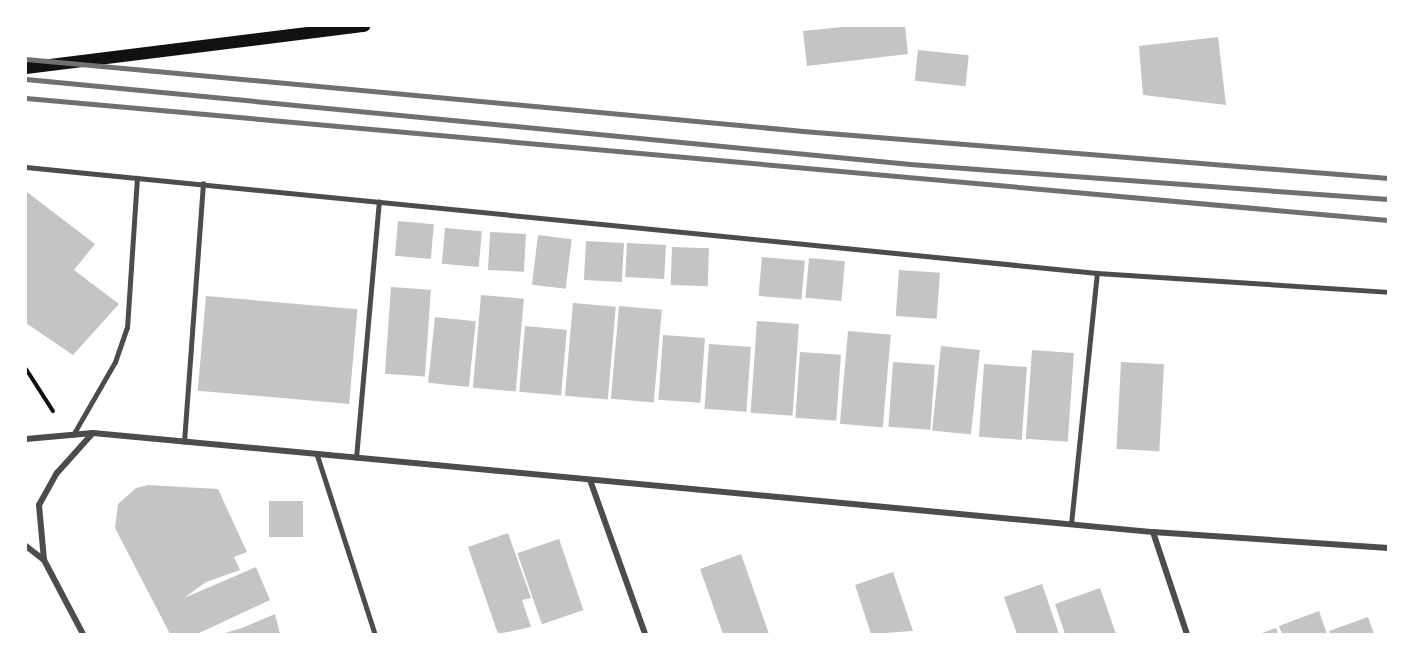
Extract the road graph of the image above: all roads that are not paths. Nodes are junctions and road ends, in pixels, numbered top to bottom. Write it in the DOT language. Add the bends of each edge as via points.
graph roads {
  1 [pos="364,26"];
  2 [pos="26,68"];
  3 [pos="26,167"];
  4 [pos="137,178"];
  5 [pos="203,184"];
  6 [pos="379,201"];
  7 [pos="1097,273"];
  8 [pos="1389,292"];
  9 [pos="93,433"];
  10 [pos="73,435"];
  11 [pos="26,439"];
  12 [pos="184,442"];
  13 [pos="317,454"];
  14 [pos="356,458"];
  15 [pos="590,480"];
  16 [pos="1071,524"];
  17 [pos="1153,532"];
  18 [pos="26,546"];
  19 [pos="1389,548"];
  20 [pos="44,561"];
  21 [pos="83,634"];
  22 [pos="375,634"];
  23 [pos="645,634"];
  24 [pos="1186,634"];
  1 -- 2 [label="main road"];
  3 -- 4 [label="lane"];
  4 -- 5 [label="lane"];
  4 -- 10 [label="lane" via="127,328 116,362"];
  5 -- 6 [label="lane"];
  5 -- 12 [label="lane"];
  6 -- 7 [label="lane"];
  6 -- 14 [label="lane"];
  7 -- 8 [label="lane"];
  7 -- 16 [label="lane"];
  9 -- 10 [label="street"];
  9 -- 12 [label="street"];
  9 -- 20 [label="street" via="57,473 39,505"];
  10 -- 11 [label="street"];
  12 -- 13 [label="street"];
  13 -- 14 [label="street"];
  13 -- 22 [label="lane"];
  14 -- 15 [label="street"];
  15 -- 16 [label="street"];
  15 -- 23 [label="street"];
  16 -- 17 [label="street"];
  17 -- 19 [label="street"];
  17 -- 24 [label="street"];
  18 -- 20 [label="street"];
  20 -- 21 [label="street"];
}
